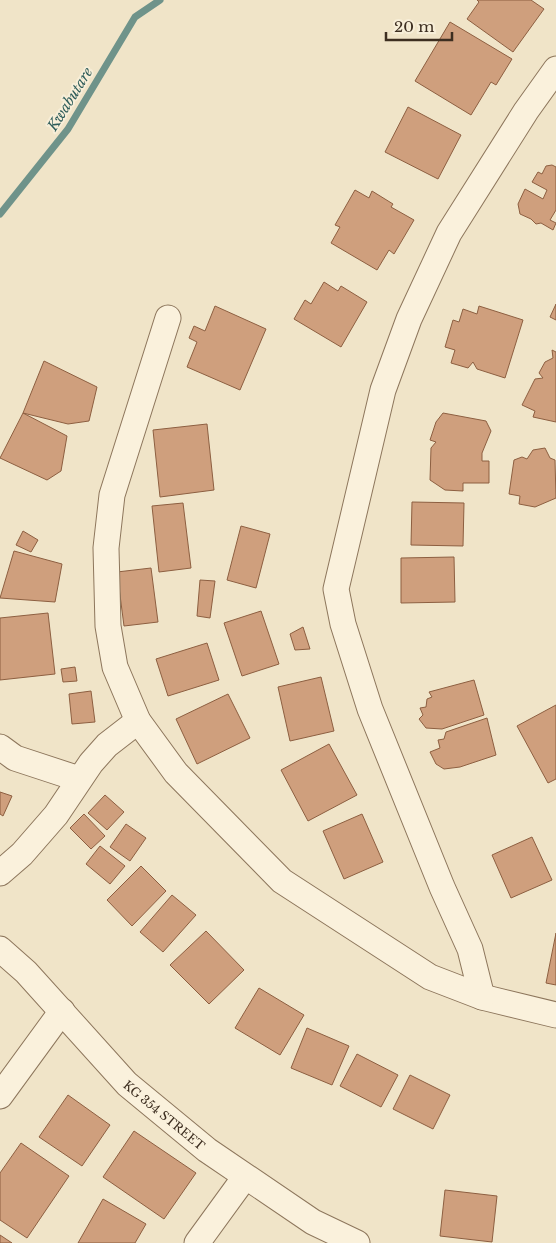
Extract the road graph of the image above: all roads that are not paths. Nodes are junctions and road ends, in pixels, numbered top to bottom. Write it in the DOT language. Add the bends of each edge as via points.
graph roads {
  1 [pos="556,69"];
  2 [pos="168,318"];
  3 [pos="138,721"];
  4 [pos="0,747"];
  5 [pos="80,779"];
  6 [pos="0,873"];
  7 [pos="0,949"];
  8 [pos="482,997"];
  9 [pos="62,1011"];
  10 [pos="556,1014"];
  11 [pos="0,1096"];
  12 [pos="245,1176"];
  13 [pos="197,1243"];
  14 [pos="358,1243"];
  1 -- 8 [label="street" via="449,233 409,319 383,390 336,589 343,624 370,710 470,949"];
  2 -- 3 [label="street" via="112,495 106,548 108,626 115,667"];
  3 -- 5 [label="street" via="107,745"];
  3 -- 8 [label="street" via="176,773 282,881 430,977"];
  4 -- 5 [label="street" via="15,758"];
  5 -- 6 [label="street" via="56,815 22,854"];
  7 -- 9 [label="street, KG 354 STREET"];
  8 -- 10 [label="street"];
  9 -- 11 [label="street"];
  9 -- 12 [label="street, KG 354 STREET" via="127,1084"];
  12 -- 13 [label="street"];
  12 -- 14 [label="street, KG 354 STREET" via="313,1222"];
}
